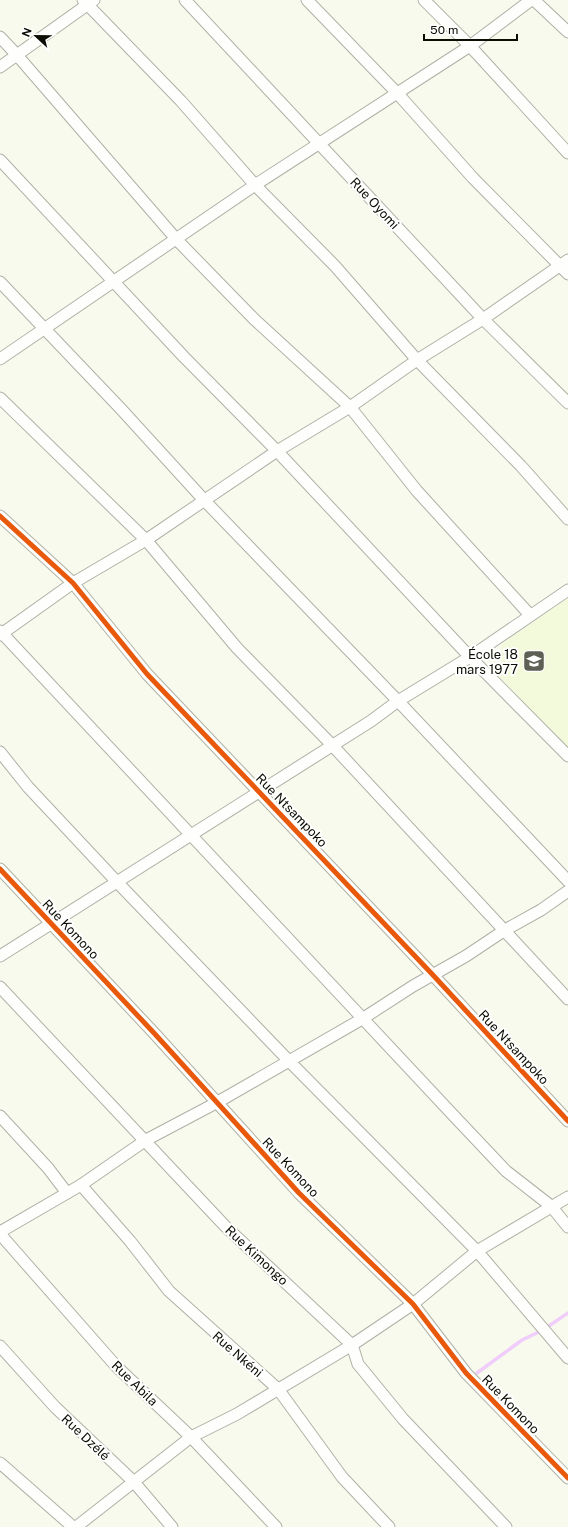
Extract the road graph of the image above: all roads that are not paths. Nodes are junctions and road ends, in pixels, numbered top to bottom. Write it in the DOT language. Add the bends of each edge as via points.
graph roads {
  1 [pos="185,0"];
  2 [pos="306,0"];
  3 [pos="424,0"];
  4 [pos="533,0"];
  5 [pos="88,2"];
  6 [pos="568,32"];
  7 [pos="0,38"];
  8 [pos="470,46"];
  9 [pos="16,54"];
  10 [pos="0,67"];
  11 [pos="398,94"];
  12 [pos="320,144"];
  13 [pos="568,153"];
  14 [pos="0,160"];
  15 [pos="255,186"];
  16 [pos="177,240"];
  17 [pos="564,262"];
  18 [pos="568,274"];
  19 [pos="0,282"];
  20 [pos="113,283"];
  21 [pos="484,319"];
  22 [pos="45,329"];
  23 [pos="0,359"];
  24 [pos="417,360"];
  25 [pos="0,398"];
  26 [pos="568,403"];
  27 [pos="350,407"];
  28 [pos="277,451"];
  29 [pos="204,500"];
  30 [pos="0,516"];
  31 [pos="568,519"];
  32 [pos="146,540"];
  33 [pos="73,583"];
  34 [pos="568,590"];
  35 [pos="530,615"];
  36 [pos="1,633"];
  37 [pos="470,656"];
  38 [pos="398,701"];
  39 [pos="332,744"];
  40 [pos="0,752"];
  41 [pos="568,756"];
  42 [pos="259,792"];
  43 [pos="191,834"];
  44 [pos="0,869"];
  45 [pos="568,881"];
  46 [pos="117,882"];
  47 [pos="568,891"];
  48 [pos="50,923"];
  49 [pos="505,930"];
  50 [pos="0,956"];
  51 [pos="432,974"];
  52 [pos="0,987"];
  53 [pos="568,999"];
  54 [pos="362,1019"];
  55 [pos="289,1061"];
  56 [pos="216,1103"];
  57 [pos="0,1116"];
  58 [pos="568,1121"];
  59 [pos="146,1140"];
  60 [pos="81,1185"];
  61 [pos="67,1193"];
  62 [pos="568,1197"];
  63 [pos="551,1206"];
  64 [pos="568,1227"];
  65 [pos="0,1233"];
  66 [pos="477,1251"];
  67 [pos="413,1304"];
  68 [pos="352,1345"];
  69 [pos="0,1346"];
  70 [pos="568,1358"];
  71 [pos="278,1389"];
  72 [pos="191,1437"];
  73 [pos="0,1463"];
  74 [pos="568,1478"];
  75 [pos="134,1482"];
  76 [pos="74,1527"];
  77 [pos="172,1527"];
  78 [pos="276,1527"];
  79 [pos="389,1527"];
  80 [pos="506,1527"];
  1 -- 12 [label="street, Rue Oyomi"];
  2 -- 11 [label="street"];
  3 -- 8 [label="street"];
  4 -- 6 [label="street"];
  4 -- 8 [label="street"];
  5 -- 9 [label="street"];
  5 -- 15 [label="street" via="181,101"];
  7 -- 9 [label="street"];
  8 -- 11 [label="street"];
  8 -- 13 [label="street"];
  9 -- 10 [label="street"];
  9 -- 16 [label="street"];
  11 -- 12 [label="street"];
  11 -- 17 [label="street" via="473,178"];
  12 -- 15 [label="street"];
  12 -- 21 [label="street, Rue Oyomi"];
  14 -- 20 [label="street"];
  15 -- 16 [label="street"];
  15 -- 24 [label="street" via="335,266"];
  16 -- 20 [label="street"];
  16 -- 27 [label="street" via="254,319"];
  17 -- 18 [label="street"];
  17 -- 21 [label="street"];
  19 -- 22 [label="street"];
  20 -- 22 [label="street"];
  20 -- 28 [label="street"];
  21 -- 24 [label="street"];
  21 -- 26 [label="street, Rue Oyomi"];
  22 -- 23 [label="street"];
  22 -- 29 [label="street"];
  24 -- 27 [label="street"];
  24 -- 31 [label="street" via="521,466"];
  25 -- 32 [label="street"];
  27 -- 28 [label="street"];
  27 -- 35 [label="street" via="417,491"];
  28 -- 29 [label="street"];
  28 -- 37 [label="street"];
  29 -- 32 [label="street"];
  29 -- 38 [label="street"];
  30 -- 33 [label="street, Rue Ntsampoko"];
  32 -- 33 [label="street"];
  32 -- 39 [label="street" via="237,648"];
  33 -- 36 [label="street"];
  33 -- 42 [label="street, Rue Ntsampoko" via="147,674"];
  34 -- 35 [label="street"];
  35 -- 37 [label="street"];
  36 -- 43 [label="street"];
  37 -- 38 [label="street"];
  37 -- 41 [label="street"];
  38 -- 39 [label="street" via="371,721"];
  38 -- 45 [label="street"];
  39 -- 42 [label="street"];
  39 -- 49 [label="street"];
  40 -- 46 [label="street" via="28,787"];
  42 -- 43 [label="street"];
  42 -- 51 [label="street, Rue Ntsampoko"];
  43 -- 46 [label="street"];
  43 -- 54 [label="street"];
  44 -- 48 [label="street, Rue Komono"];
  46 -- 48 [label="street"];
  46 -- 55 [label="street"];
  47 -- 49 [label="street"];
  48 -- 50 [label="street"];
  48 -- 56 [label="street, Rue Komono"];
  49 -- 51 [label="street" via="466,956"];
  49 -- 53 [label="street"];
  51 -- 54 [label="street"];
  51 -- 58 [label="street, Rue Ntsampoko"];
  52 -- 59 [label="street, Rue Kimongo"];
  54 -- 55 [label="street"];
  54 -- 63 [label="street" via="506,1171"];
  55 -- 56 [label="street"];
  55 -- 66 [label="street"];
  56 -- 59 [label="street"];
  56 -- 67 [label="street, Rue Komono" via="299,1193"];
  57 -- 61 [label="street" via="48,1168"];
  59 -- 60 [label="street"];
  59 -- 68 [label="street, Rue Kimongo" via="225,1226"];
  60 -- 61 [label="street"];
  60 -- 71 [label="street, Rue Nkéni" via="130,1241 168,1291"];
  61 -- 65 [label="street"];
  62 -- 63 [label="street"];
  63 -- 64 [label="street"];
  63 -- 66 [label="street"];
  65 -- 72 [label="street, Rue Abila" via="116,1366"];
  66 -- 67 [label="street"];
  66 -- 70 [label="street"];
  67 -- 68 [label="street"];
  67 -- 74 [label="street, Rue Komono" via="466,1373"];
  68 -- 71 [label="street"];
  68 -- 80 [label="street, Rue Kimongo" via="358,1364 404,1419"];
  69 -- 75 [label="street, Rue Dzélé" via="55,1407"];
  71 -- 72 [label="street" via="237,1414"];
  71 -- 79 [label="street, Rue Nkéni" via="342,1477"];
  72 -- 75 [label="street"];
  72 -- 78 [label="street, Rue Abila"];
  73 -- 76 [label="street"];
  75 -- 76 [label="street"];
  75 -- 77 [label="street, Rue Dzélé"];
}
